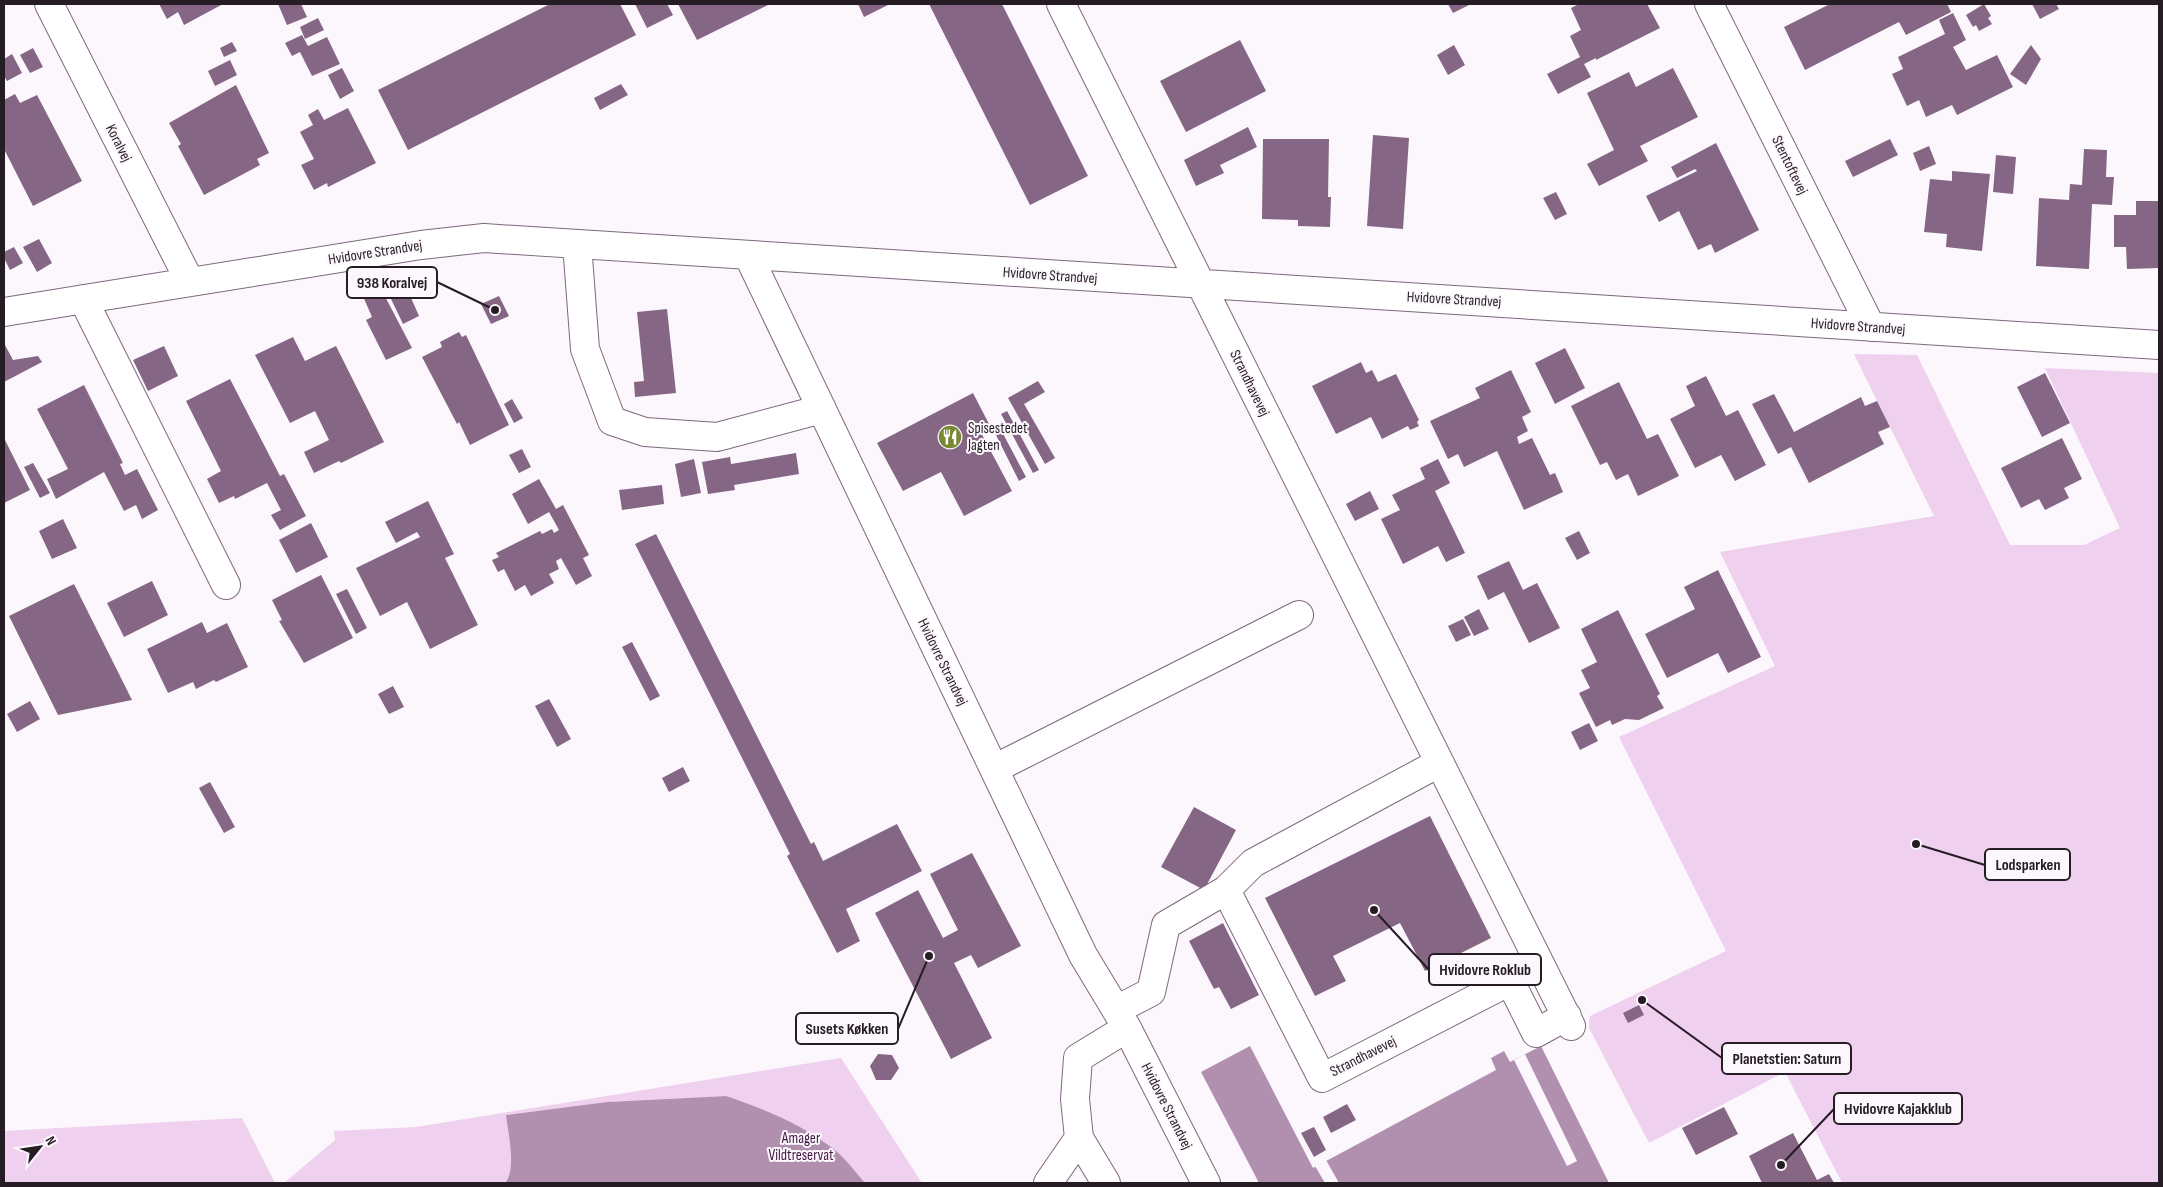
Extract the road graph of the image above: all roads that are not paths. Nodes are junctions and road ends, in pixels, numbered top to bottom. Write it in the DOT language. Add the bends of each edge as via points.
graph roads {
  1 [pos="49,4"];
  2 [pos="1060,4"];
  3 [pos="1709,4"];
  4 [pos="577,244"];
  5 [pos="749,257"];
  6 [pos="190,282"];
  7 [pos="1202,285"];
  8 [pos="83,299"];
  9 [pos="4,312"];
  10 [pos="1871,326"];
  11 [pos="2159,345"];
  12 [pos="822,410"];
  13 [pos="226,585"];
  14 [pos="1299,615"];
  15 [pos="1439,763"];
  16 [pos="994,769"];
  17 [pos="1226,890"];
  18 [pos="1122,1019"];
  19 [pos="1079,1138"];
  20 [pos="1048,1183"];
  21 [pos="1106,1183"];
  22 [pos="1206,1183"];
  1 -- 6 [label="street, Koralvej"];
  2 -- 7 [label="street, Strandhavevej"];
  3 -- 10 [label="street, Stentoftevej"];
  4 -- 5 [label="street, Hvidovre Strandvej"];
  4 -- 6 [label="street, Hvidovre Strandvej" via="484,238"];
  4 -- 12 [label="street" via="585,349 612,421 646,432 717,437"];
  5 -- 7 [label="street, Hvidovre Strandvej"];
  5 -- 12 [label="street, Hvidovre Strandvej"];
  6 -- 8 [label="street, Hvidovre Strandvej"];
  7 -- 10 [label="street, Hvidovre Strandvej"];
  7 -- 15 [label="street, Strandhavevej"];
  8 -- 9 [label="street, Hvidovre Strandvej"];
  8 -- 13 [label="street"];
  10 -- 11 [label="street, Hvidovre Strandvej"];
  12 -- 16 [label="street, Hvidovre Strandvej"];
  14 -- 16 [label="street"];
  15 -- 17 [label="street" via="1253,863"];
  15 -- 17 [label="street, Strandhavevej" via="1569,1021 1536,1032 1510,981 1322,1078"];
  16 -- 18 [label="street, Hvidovre Strandvej" via="1083,955"];
  17 -- 18 [label="street" via="1166,926 1151,992"];
  18 -- 19 [label="street" via="1078,1058 1075,1099"];
  18 -- 22 [label="street, Hvidovre Strandvej"];
  19 -- 20 [label="street"];
  19 -- 21 [label="street"];
}
